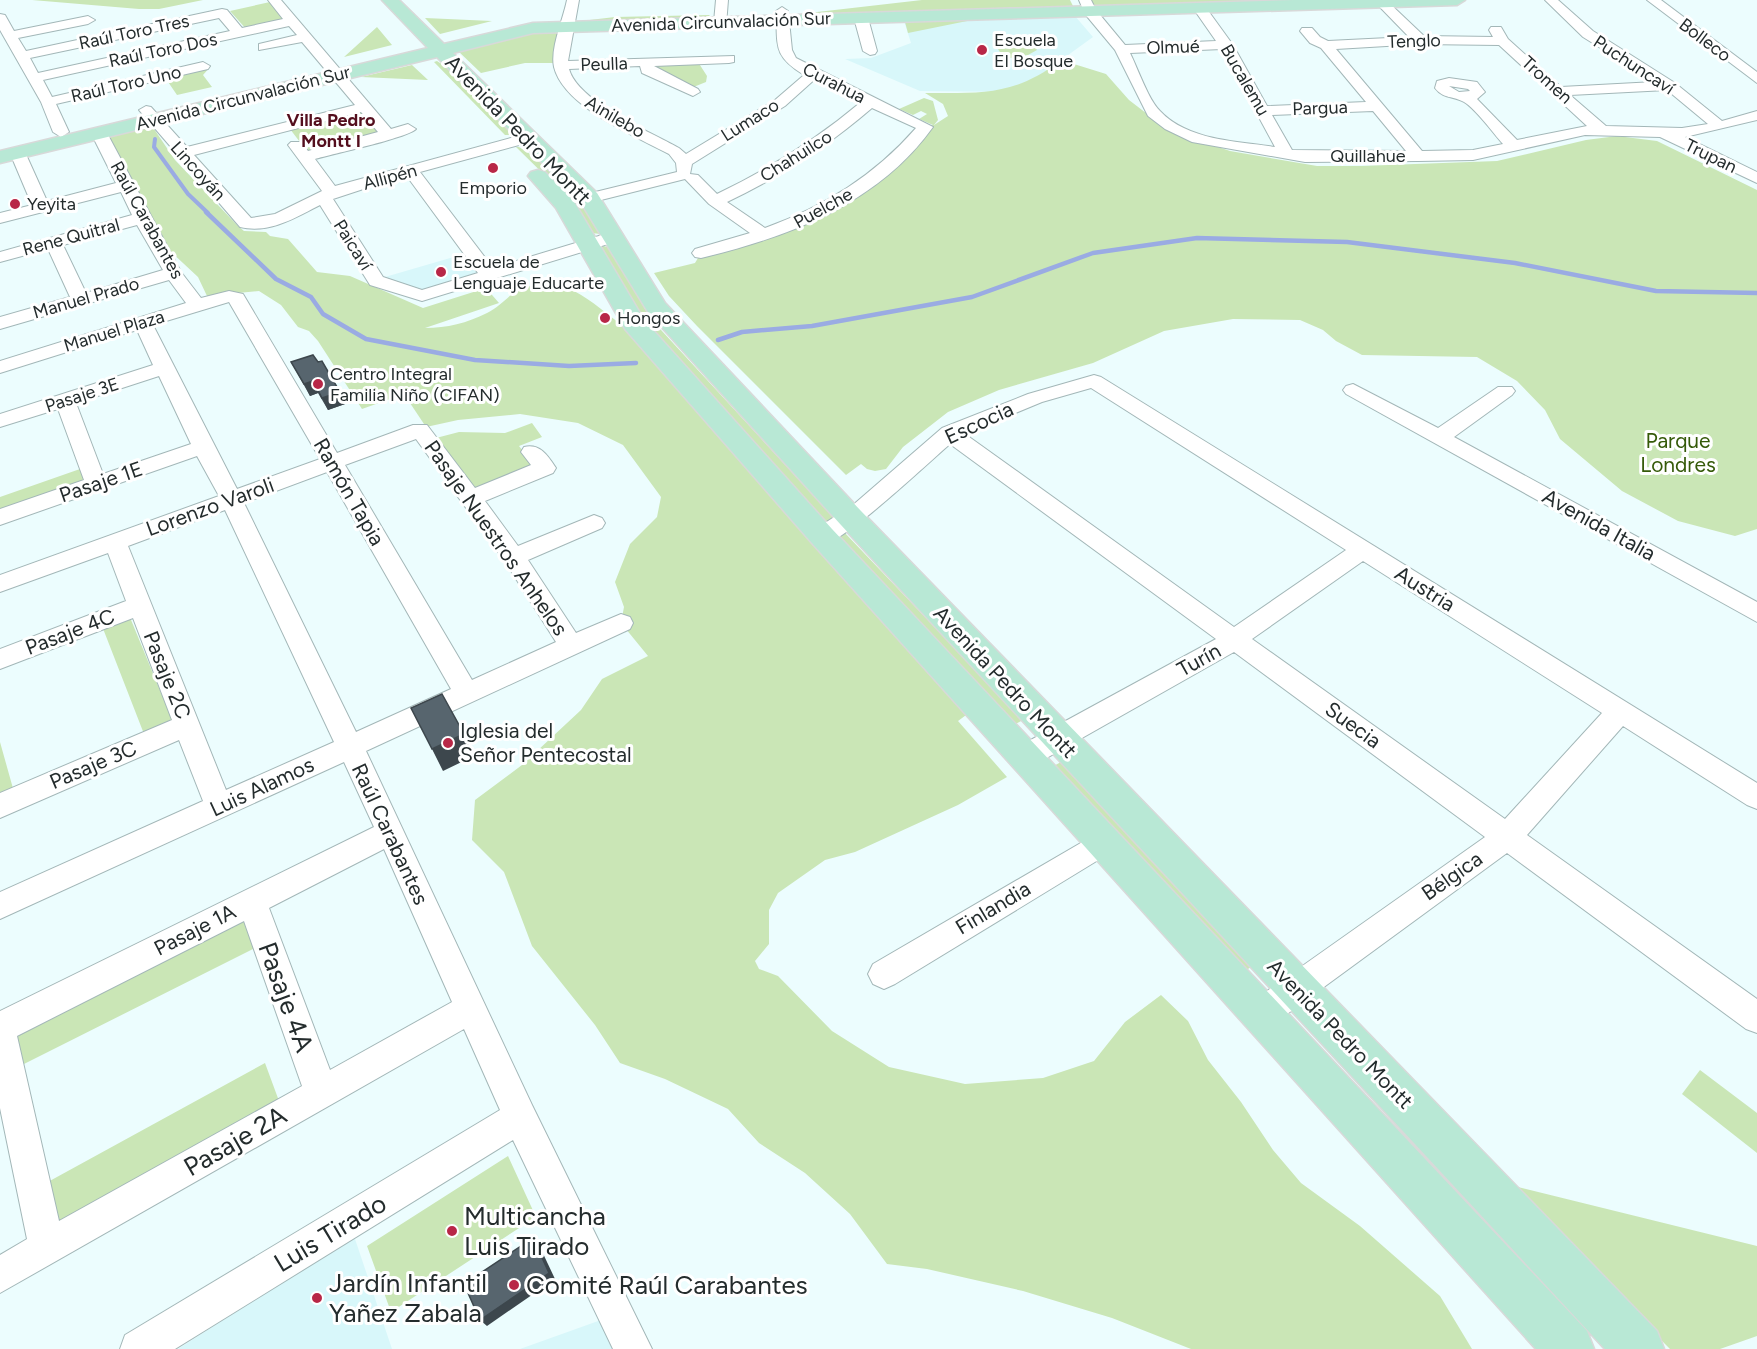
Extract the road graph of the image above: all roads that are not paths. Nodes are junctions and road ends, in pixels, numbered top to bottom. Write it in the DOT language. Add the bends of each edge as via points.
graph roads {
  1 [pos="274,0"];
  2 [pos="899,0"];
  3 [pos="1456,0"];
  4 [pos="1551,0"];
  5 [pos="1653,0"];
  6 [pos="1371,1"];
  7 [pos="383,4"];
  8 [pos="1088,6"];
  9 [pos="1198,8"];
  10 [pos="721,12"];
  11 [pos="788,12"];
  12 [pos="571,15"];
  13 [pos="0,18"];
  14 [pos="861,18"];
  15 [pos="88,20"];
  16 [pos="292,21"];
  17 [pos="1386,24"];
  18 [pos="1403,24"];
  19 [pos="1307,31"];
  20 [pos="238,33"];
  21 [pos="1499,35"];
  22 [pos="305,37"];
  23 [pos="1420,40"];
  24 [pos="1402,41"];
  25 [pos="8,42"];
  26 [pos="1226,45"];
  27 [pos="1326,45"];
  28 [pos="264,47"];
  29 [pos="427,48"];
  30 [pos="1121,49"];
  31 [pos="870,51"];
  32 [pos="21,56"];
  33 [pos="729,58"];
  34 [pos="1749,58"];
  35 [pos="702,60"];
  36 [pos="1733,61"];
  37 [pos="647,63"];
  38 [pos="560,65"];
  39 [pos="203,66"];
  40 [pos="333,71"];
  41 [pos="813,74"];
  42 [pos="34,78"];
  43 [pos="1757,80"];
  44 [pos="1670,86"];
  45 [pos="1559,91"];
  46 [pos="1467,97"];
  47 [pos="48,102"];
  48 [pos="870,102"];
  49 [pos="1376,106"];
  50 [pos="364,107"];
  51 [pos="1264,111"];
  52 [pos="149,115"];
  53 [pos="1757,115"];
  54 [pos="1720,126"];
  55 [pos="925,127"];
  56 [pos="282,128"];
  57 [pos="408,129"];
  58 [pos="1600,129"];
  59 [pos="61,132"];
  60 [pos="502,132"];
  61 [pos="99,133"];
  62 [pos="1666,134"];
  63 [pos="388,135"];
  64 [pos="1513,145"];
  65 [pos="6,152"];
  66 [pos="182,153"];
  67 [pos="1287,155"];
  68 [pos="1418,156"];
  69 [pos="304,157"];
  70 [pos="682,168"];
  71 [pos="411,171"];
  72 [pos="1757,178"];
  73 [pos="125,186"];
  74 [pos="328,196"];
  75 [pos="589,198"];
  76 [pos="715,201"];
  77 [pos="42,208"];
  78 [pos="0,218"];
  79 [pos="141,218"];
  80 [pos="256,224"];
  81 [pos="765,236"];
  82 [pos="600,240"];
  83 [pos="53,242"];
  84 [pos="701,253"];
  85 [pos="0,257"];
  86 [pos="173,273"];
  87 [pos="489,275"];
  88 [pos="229,296"];
  89 [pos="80,300"];
  90 [pos="197,305"];
  91 [pos="142,321"];
  92 [pos="0,323"];
  93 [pos="0,367"];
  94 [pos="164,368"];
  95 [pos="1094,381"];
  96 [pos="1353,390"];
  97 [pos="1505,391"];
  98 [pos="65,400"];
  99 [pos="0,421"];
  100 [pos="420,430"];
  101 [pos="949,433"];
  102 [pos="1440,437"];
  103 [pos="203,447"];
  104 [pos="532,452"];
  105 [pos="332,462"];
  106 [pos="96,484"];
  107 [pos="472,498"];
  108 [pos="232,500"];
  109 [pos="0,517"];
  110 [pos="850,518"];
  111 [pos="594,523"];
  112 [pos="822,536"];
  113 [pos="115,542"];
  114 [pos="1363,550"];
  115 [pos="514,557"];
  116 [pos="0,584"];
  117 [pos="139,606"];
  118 [pos="1757,613"];
  119 [pos="621,623"];
  120 [pos="1234,640"];
  121 [pos="571,645"];
  122 [pos="0,659"];
  123 [pos="466,693"];
  124 [pos="1620,711"];
  125 [pos="187,725"];
  126 [pos="1058,738"];
  127 [pos="349,747"];
  128 [pos="1026,756"];
  129 [pos="1757,797"];
  130 [pos="0,806"];
  131 [pos="219,807"];
  132 [pos="391,832"];
  133 [pos="1507,837"];
  134 [pos="1103,842"];
  135 [pos="252,902"];
  136 [pos="0,906"];
  137 [pos="884,974"];
  138 [pos="1296,988"];
  139 [pos="471,1008"];
  140 [pos="1260,1014"];
  141 [pos="1757,1018"];
  142 [pos="0,1029"];
  143 [pos="321,1092"];
  144 [pos="520,1117"];
  145 [pos="47,1248"];
  146 [pos="0,1275"];
  147 [pos="139,1349"];
  148 [pos="633,1349"];
  149 [pos="1569,1349"];
  150 [pos="1639,1349"];
  1 -- 16 [label="street"];
  2 -- 11 [label="main road, Avenida Circunvalación Sur"];
  3 -- 6 [label="main road, Avenida Circunvalación Sur"];
  4 -- 44 [label="street, Puchuncaví" via="1588,34"];
  5 -- 36 [label="street, Bolleco"];
  6 -- 9 [label="main road, Avenida Circunvalación Sur"];
  6 -- 17 [label="street"];
  6 -- 18 [label="street"];
  7 -- 29 [label="main road, Avenida Pedro Montt"];
  8 -- 9 [label="main road, Avenida Circunvalación Sur"];
  8 -- 14 [label="main road, Avenida Circunvalación Sur"];
  8 -- 30 [label="street, Quillahue"];
  9 -- 26 [label="street, Bucalemu"];
  10 -- 11 [label="main road, Avenida Circunvalación Sur"];
  10 -- 12 [label="main road, Avenida Circunvalación Sur"];
  11 -- 14 [label="main road, Avenida Circunvalación Sur"];
  11 -- 41 [label="street, Curahua" via="785,50 790,60"];
  12 -- 29 [label="main road, Avenida Circunvalación Sur" via="534,19"];
  12 -- 38 [label="street"];
  13 -- 25 [label="street"];
  14 -- 31 [label="street"];
  15 -- 25 [label="street"];
  16 -- 20 [label="street, Raúl Toro Dos"];
  16 -- 22 [label="street"];
  17 -- 18 [label="street"];
  17 -- 24 [label="street"];
  18 -- 23 [label="street"];
  19 -- 27 [label="street"];
  20 -- 32 [label="street, Raúl Toro Tres" via="222,13"];
  20 -- 42 [label="street, Raúl Toro Dos"];
  21 -- 23 [label="street, Tenglo"];
  21 -- 45 [label="street, Tromen"];
  22 -- 28 [label="street"];
  22 -- 40 [label="street"];
  23 -- 24 [label="street, Tenglo"];
  24 -- 27 [label="street, Tenglo"];
  25 -- 32 [label="street"];
  26 -- 30 [label="street, Olmué"];
  26 -- 51 [label="street, Bucalemu"];
  27 -- 49 [label="street"];
  29 -- 40 [label="main road, Avenida Circunvalación Sur"];
  29 -- 60 [label="main road, Avenida Pedro Montt"];
  29 -- 60 [label="main road, Avenida Pedro Montt"];
  30 -- 67 [label="street, Quillahue" via="1153,113 1170,126 1197,139"];
  32 -- 42 [label="street"];
  33 -- 35 [label="street, Peulla"];
  34 -- 36 [label="street"];
  35 -- 37 [label="street, Peulla"];
  35 -- 37 [label="street, Peulla" via="708,78 688,97 647,70"];
  36 -- 43 [label="street, Bolleco"];
  37 -- 38 [label="street, Peulla"];
  38 -- 70 [label="street, Ainilebo" via="569,85 581,97"];
  39 -- 47 [label="street, Raúl Toro Uno"];
  40 -- 50 [label="street"];
  40 -- 52 [label="main road, Avenida Circunvalación Sur"];
  41 -- 48 [label="street, Curahua"];
  41 -- 70 [label="street, Lumaco" via="780,103 704,149"];
  42 -- 47 [label="street"];
  44 -- 45 [label="street"];
  44 -- 54 [label="street, Puchuncaví"];
  45 -- 58 [label="street, Tromen"];
  46 -- 64 [label="street"];
  47 -- 59 [label="street"];
  48 -- 55 [label="street, Curahua"];
  48 -- 76 [label="street, Chahuilco" via="837,130 766,177"];
  49 -- 51 [label="street, Pargua"];
  49 -- 68 [label="street"];
  50 -- 56 [label="street"];
  50 -- 63 [label="street"];
  51 -- 67 [label="street, Bucalemu"];
  52 -- 59 [label="main road, Avenida Circunvalación Sur"];
  52 -- 61 [label="main road, Avenida Circunvalación Sur"];
  52 -- 66 [label="street, Lincoyán"];
  53 -- 54 [label="street"];
  54 -- 62 [label="street, Quillahue"];
  55 -- 81 [label="street, Puelche" via="898,158 847,197 804,221"];
  56 -- 66 [label="street"];
  56 -- 69 [label="street, Paicaví"];
  57 -- 63 [label="street"];
  58 -- 62 [label="street, Quillahue"];
  58 -- 64 [label="street, Quillahue"];
  59 -- 65 [label="main road, Avenida Circunvalación Sur"];
  60 -- 71 [label="street, Allipén"];
  60 -- 75 [label="main road, Avenida Pedro Montt"];
  60 -- 82 [label="main road, Avenida Pedro Montt"];
  61 -- 65 [label="main road, Avenida Circunvalación Sur"];
  61 -- 73 [label="street, Raúl Carabantes"];
  62 -- 72 [label="street, Trupan"];
  63 -- 69 [label="street"];
  64 -- 68 [label="street, Quillahue" via="1473,155"];
  65 -- 77 [label="street"];
  66 -- 80 [label="street, Lincoyán" via="246,223"];
  67 -- 68 [label="street, Quillahue"];
  69 -- 74 [label="street, Paicaví"];
  70 -- 75 [label="street"];
  70 -- 76 [label="street, Ainilebo"];
  71 -- 74 [label="street, Allipén"];
  71 -- 87 [label="street"];
  73 -- 77 [label="street"];
  73 -- 79 [label="street, Raúl Carabantes"];
  74 -- 80 [label="street, Allipén" via="276,220"];
  74 -- 87 [label="street, Paicaví" via="376,281 422,296"];
  75 -- 82 [label="main road, Avenida Pedro Montt"];
  76 -- 81 [label="street, Ainilebo"];
  77 -- 78 [label="street"];
  79 -- 83 [label="street, Rene Quitral"];
  79 -- 86 [label="street, Raúl Carabantes"];
  81 -- 84 [label="street, Puelche"];
  82 -- 87 [label="street"];
  82 -- 110 [label="main road, Avenida Pedro Montt" via="656,308"];
  82 -- 112 [label="main road, Avenida Pedro Montt" via="634,324"];
  83 -- 85 [label="street, Rene Quitral"];
  83 -- 89 [label="street"];
  86 -- 89 [label="street, Manuel Prado"];
  86 -- 90 [label="street, Raúl Carabantes"];
  88 -- 90 [label="street, Manuel Plaza"];
  88 -- 105 [label="street, Ramón Tapia" via="237,298"];
  89 -- 92 [label="street, Manuel Prado"];
  90 -- 91 [label="street, Manuel Plaza"];
  91 -- 93 [label="street, Manuel Plaza"];
  91 -- 94 [label="street, Raúl Carabantes"];
  94 -- 98 [label="street, Pasaje 3E"];
  94 -- 103 [label="street, Raúl Carabantes"];
  95 -- 101 [label="street, Escocia" via="1035,398"];
  95 -- 114 [label="street, Austria"];
  96 -- 102 [label="street, Avenida Italia"];
  97 -- 102 [label="street"];
  98 -- 99 [label="street, Pasaje 3E"];
  98 -- 106 [label="street"];
  100 -- 105 [label="street, Lorenzo Varoli"];
  100 -- 107 [label="street, Pasaje Nuestros Anhelos"];
  101 -- 110 [label="street, Escocia"];
  101 -- 120 [label="street, Suecia"];
  102 -- 118 [label="street, Avenida Italia"];
  103 -- 106 [label="street, Pasaje 1E"];
  103 -- 108 [label="street, Raúl Carabantes"];
  104 -- 107 [label="street" via="545,468"];
  105 -- 108 [label="street, Lorenzo Varoli"];
  105 -- 123 [label="street, Ramón Tapia"];
  106 -- 109 [label="street, Pasaje 1E"];
  107 -- 115 [label="street, Pasaje Nuestros Anhelos"];
  108 -- 113 [label="street, Lorenzo Varoli"];
  108 -- 127 [label="street, Raúl Carabantes"];
  110 -- 112 [label="street, Escocia"];
  110 -- 126 [label="main road, Avenida Pedro Montt"];
  111 -- 115 [label="street"];
  112 -- 128 [label="main road, Avenida Pedro Montt"];
  113 -- 116 [label="street, Lorenzo Varoli"];
  113 -- 117 [label="street, Pasaje 2C"];
  114 -- 120 [label="street, Turín"];
  114 -- 124 [label="street, Austria"];
  115 -- 121 [label="street, Pasaje Nuestros Anhelos"];
  117 -- 122 [label="street, Pasaje 4C"];
  117 -- 125 [label="street, Pasaje 2C"];
  119 -- 121 [label="street, Luis Alamos"];
  120 -- 126 [label="street, Turín"];
  120 -- 133 [label="street, Suecia"];
  121 -- 123 [label="street, Luis Alamos"];
  123 -- 127 [label="street, Luis Alamos"];
  124 -- 129 [label="street, Austria"];
  124 -- 133 [label="street, Bélgica"];
  125 -- 130 [label="street, Pasaje 3C"];
  125 -- 131 [label="street, Pasaje 2C"];
  126 -- 128 [label="street, Turín"];
  126 -- 138 [label="main road, Avenida Pedro Montt"];
  127 -- 131 [label="street, Luis Alamos"];
  127 -- 132 [label="street, Raúl Carabantes"];
  128 -- 134 [label="main road, Avenida Pedro Montt"];
  131 -- 136 [label="street, Luis Alamos"];
  132 -- 135 [label="street, Pasaje 1A"];
  132 -- 139 [label="street, Raúl Carabantes"];
  133 -- 138 [label="street, Bélgica"];
  133 -- 141 [label="street, Suecia"];
  134 -- 137 [label="street, Finlandia"];
  134 -- 140 [label="main road, Avenida Pedro Montt"];
  135 -- 142 [label="street, Pasaje 1A"];
  135 -- 143 [label="street, Pasaje 4A"];
  138 -- 140 [label="street, Bélgica"];
  138 -- 150 [label="main road, Avenida Pedro Montt"];
  139 -- 143 [label="street, Pasaje 2A"];
  139 -- 144 [label="street, Raúl Carabantes"];
  140 -- 149 [label="main road, Avenida Pedro Montt"];
  142 -- 145 [label="street"];
  143 -- 145 [label="street, Pasaje 2A"];
  144 -- 147 [label="street, Luis Tirado"];
  144 -- 148 [label="street, Raúl Carabantes"];
  145 -- 146 [label="street, Pasaje 2A"];
}
